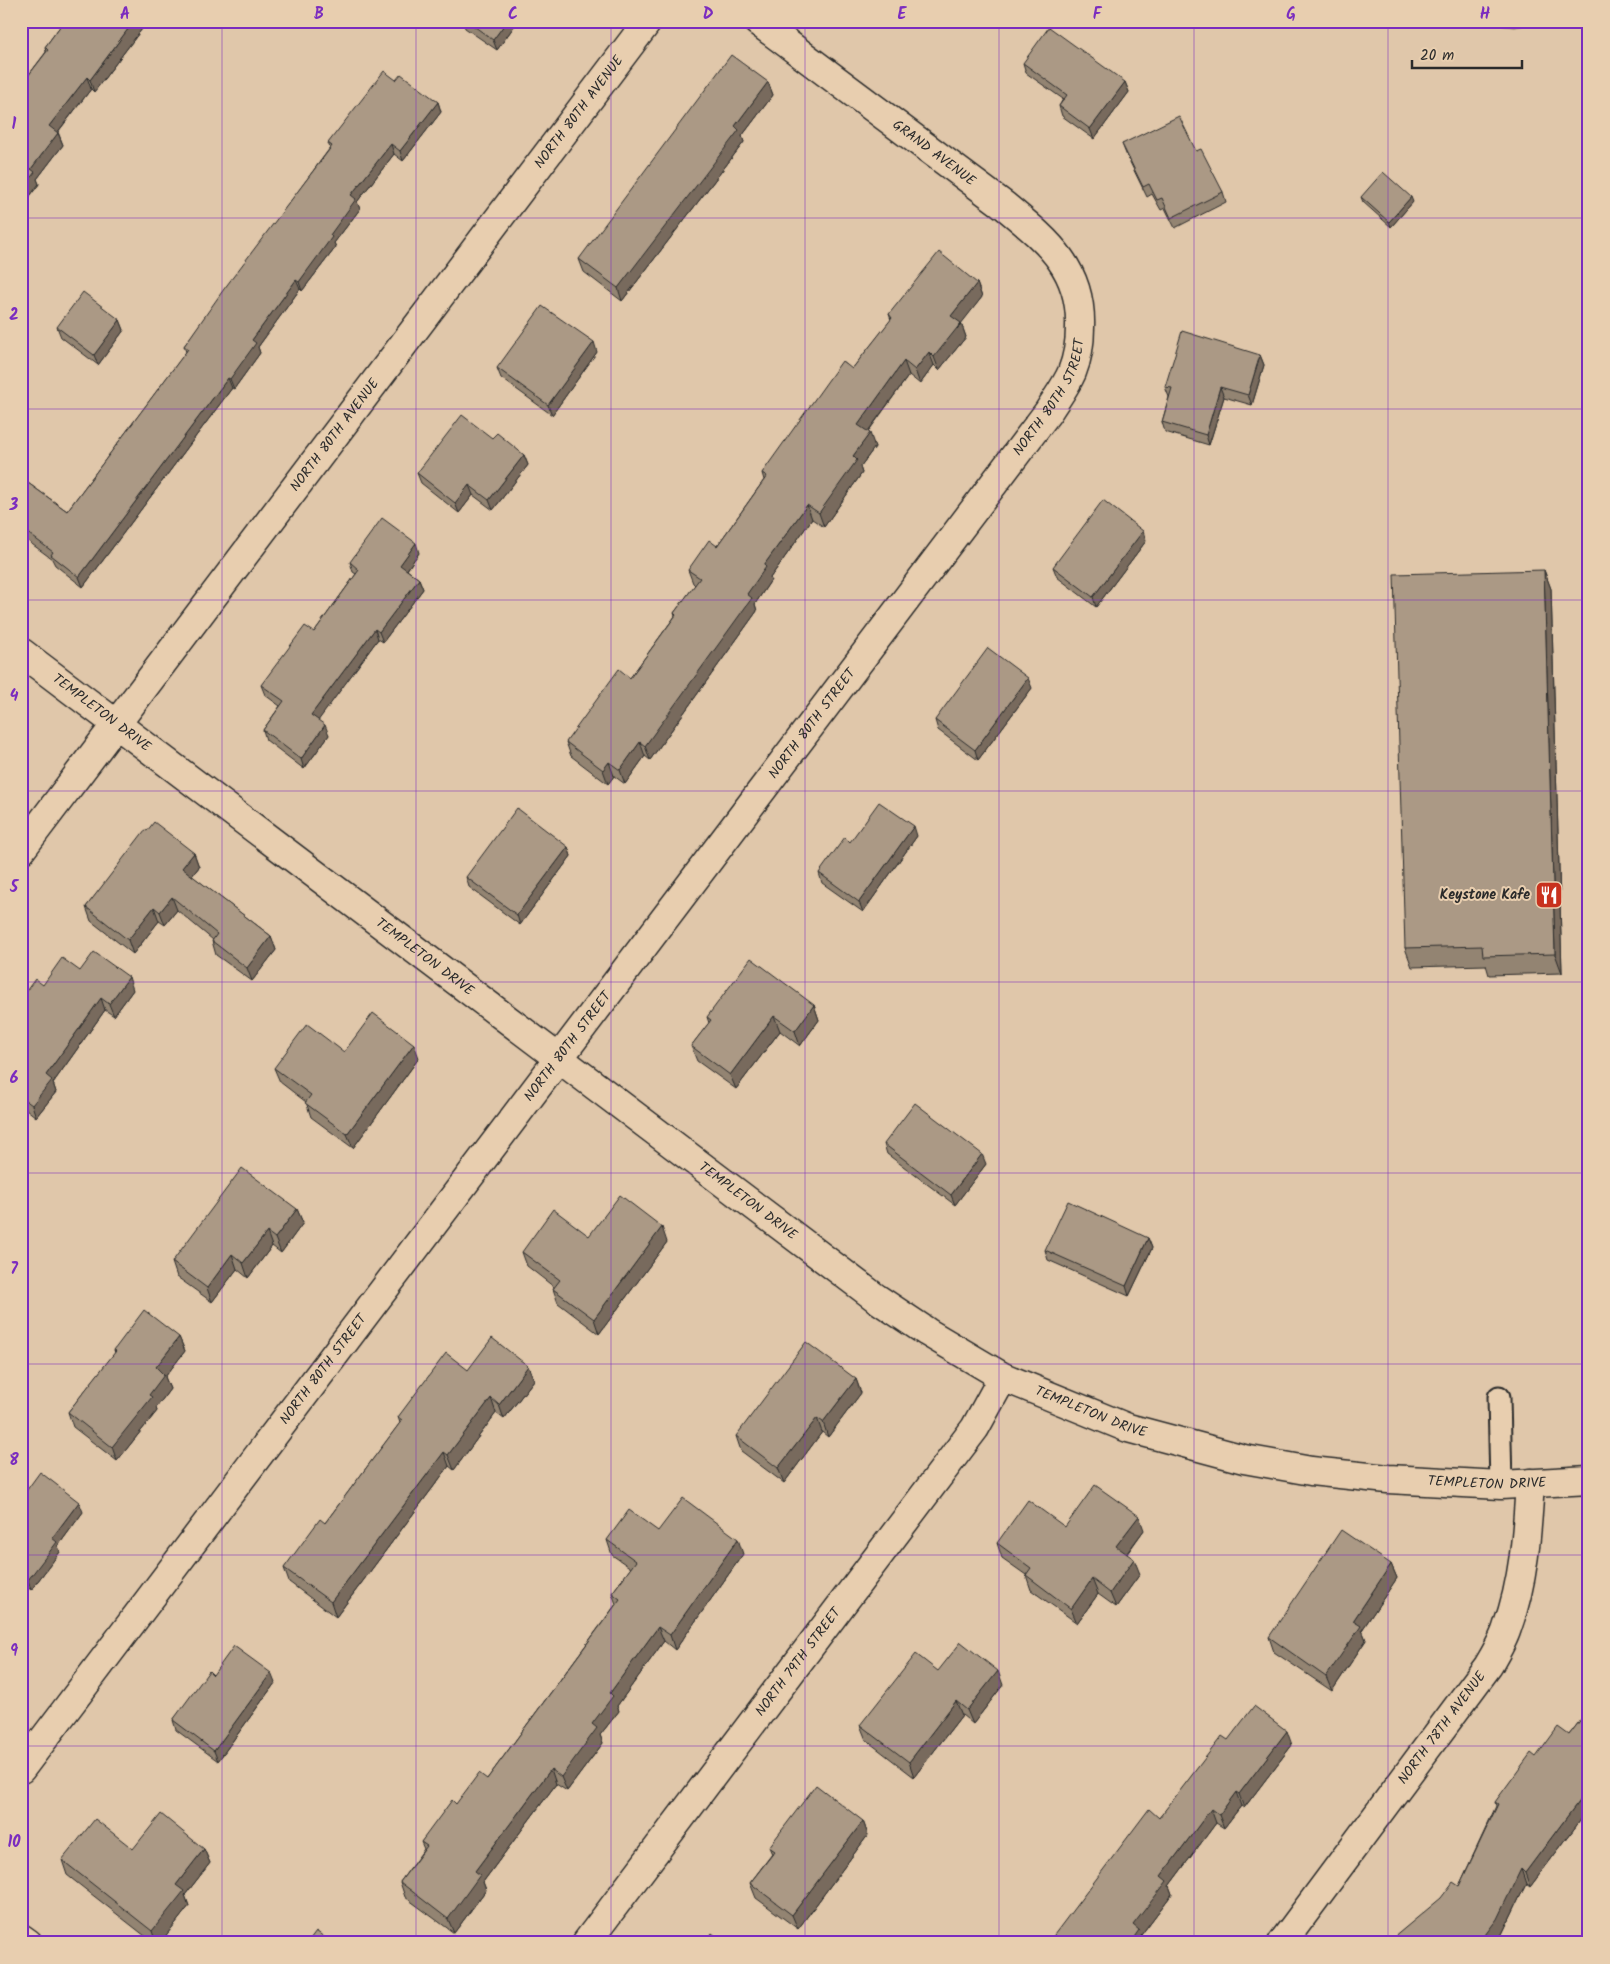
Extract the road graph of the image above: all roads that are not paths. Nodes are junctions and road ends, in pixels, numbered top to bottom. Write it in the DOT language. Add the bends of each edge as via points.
graph roads {
  1 [pos="648,21"];
  2 [pos="757,21"];
  3 [pos="1081,309"];
  4 [pos="21,652"];
  5 [pos="117,723"];
  6 [pos="21,850"];
  7 [pos="560,1059"];
  8 [pos="1003,1377"];
  9 [pos="1499,1397"];
  10 [pos="1589,1480"];
  11 [pos="1530,1483"];
  12 [pos="1501,1485"];
  13 [pos="21,1769"];
  14 [pos="21,1938"];
  15 [pos="28,1943"];
  16 [pos="586,1943"];
  17 [pos="1282,1943"];
  1 -- 5 [label="street, NORTH 80TH AVENUE"];
  2 -- 3 [label="street, GRAND AVENUE" via="1006,206 1044,238 1071,273"];
  3 -- 7 [label="street, NORTH 80TH STREET" via="1079,348 1072,373 1048,412"];
  4 -- 5 [label="street, TEMPLETON DRIVE"];
  5 -- 6 [label="street, NORTH 80TH AVENUE"];
  5 -- 7 [label="street, TEMPLETON DRIVE"];
  7 -- 8 [label="street, TEMPLETON DRIVE" via="876,1298"];
  7 -- 13 [label="street, NORTH 80TH STREET"];
  8 -- 12 [label="street, TEMPLETON DRIVE" via="1128,1428 1244,1459 1311,1471 1388,1479"];
  8 -- 16 [label="street, NORTH 79TH STREET" via="975,1428"];
  9 -- 12 [label="lane"];
  10 -- 11 [label="street, TEMPLETON DRIVE"];
  11 -- 12 [label="street, TEMPLETON DRIVE"];
  11 -- 17 [label="street, NORTH 78TH AVENUE" via="1525,1555 1518,1594 1507,1630 1488,1666"];
  14 -- 15 [label="street"];
}
